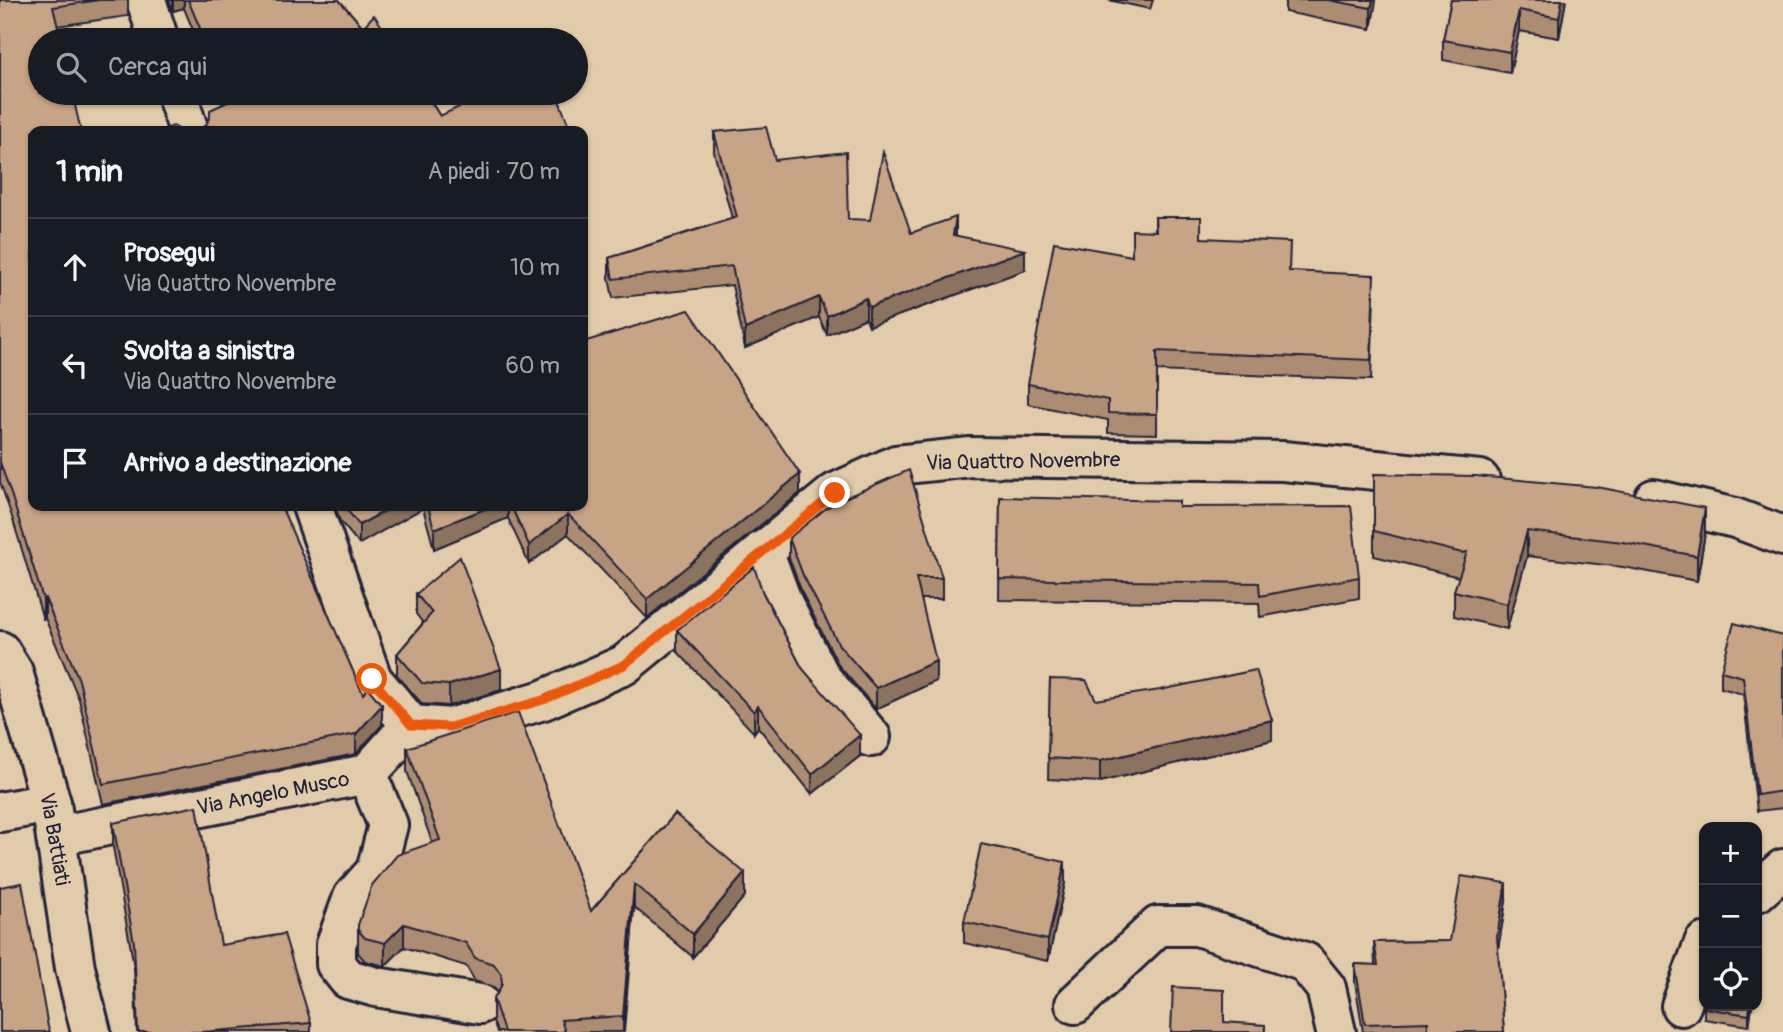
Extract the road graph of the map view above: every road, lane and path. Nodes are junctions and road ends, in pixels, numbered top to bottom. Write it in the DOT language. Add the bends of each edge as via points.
graph roads {
  1 [pos="146,0"];
  2 [pos="155,28"];
  3 [pos="180,105"];
  4 [pos="187,126"];
  5 [pos="1521,484"];
  6 [pos="1616,492"];
  7 [pos="314,511"];
  8 [pos="1783,536"];
  9 [pos="763,550"];
  10 [pos="0,652"];
  11 [pos="411,725"];
  12 [pos="871,737"];
  13 [pos="366,774"];
  14 [pos="0,811"];
  15 [pos="53,820"];
  16 [pos="1783,869"];
  17 [pos="1762,888"];
  18 [pos="1702,948"];
  19 [pos="480,1004"];
  20 [pos="1075,1004"];
  21 [pos="1681,1006"];
  22 [pos="91,1032"];
  23 [pos="1336,1032"];
  1 -- 2 [label="street"];
  3 -- 4 [label="street"];
  5 -- 9 [label="street, Via Quattro Novembre" via="1283,461 971,457 896,465 835,493"];
  6 -- 8 [label="street" via="1735,518"];
  7 -- 11 [label="street" via="372,679"];
  9 -- 11 [label="street, Via Quattro Novembre" via="624,665 543,700 450,727"];
  9 -- 12 [label="street" via="783,604 821,678"];
  10 -- 15 [label="street, Via Battiati" via="13,672"];
  11 -- 13 [label="street, Via Angelo Musco"];
  13 -- 15 [label="street, Via Angelo Musco"];
  13 -- 19 [label="street, Via Angelo Musco" via="387,825 376,871 353,897 337,944 337,964 348,979 376,987"];
  14 -- 15 [label="street, Via Angelo Musco"];
  15 -- 22 [label="street, Via Battiati" via="75,968"];
  16 -- 17 [label="street"];
  18 -- 21 [label="street"];
  20 -- 23 [label="street" via="1158,926 1197,926 1305,962 1326,988"];
}
